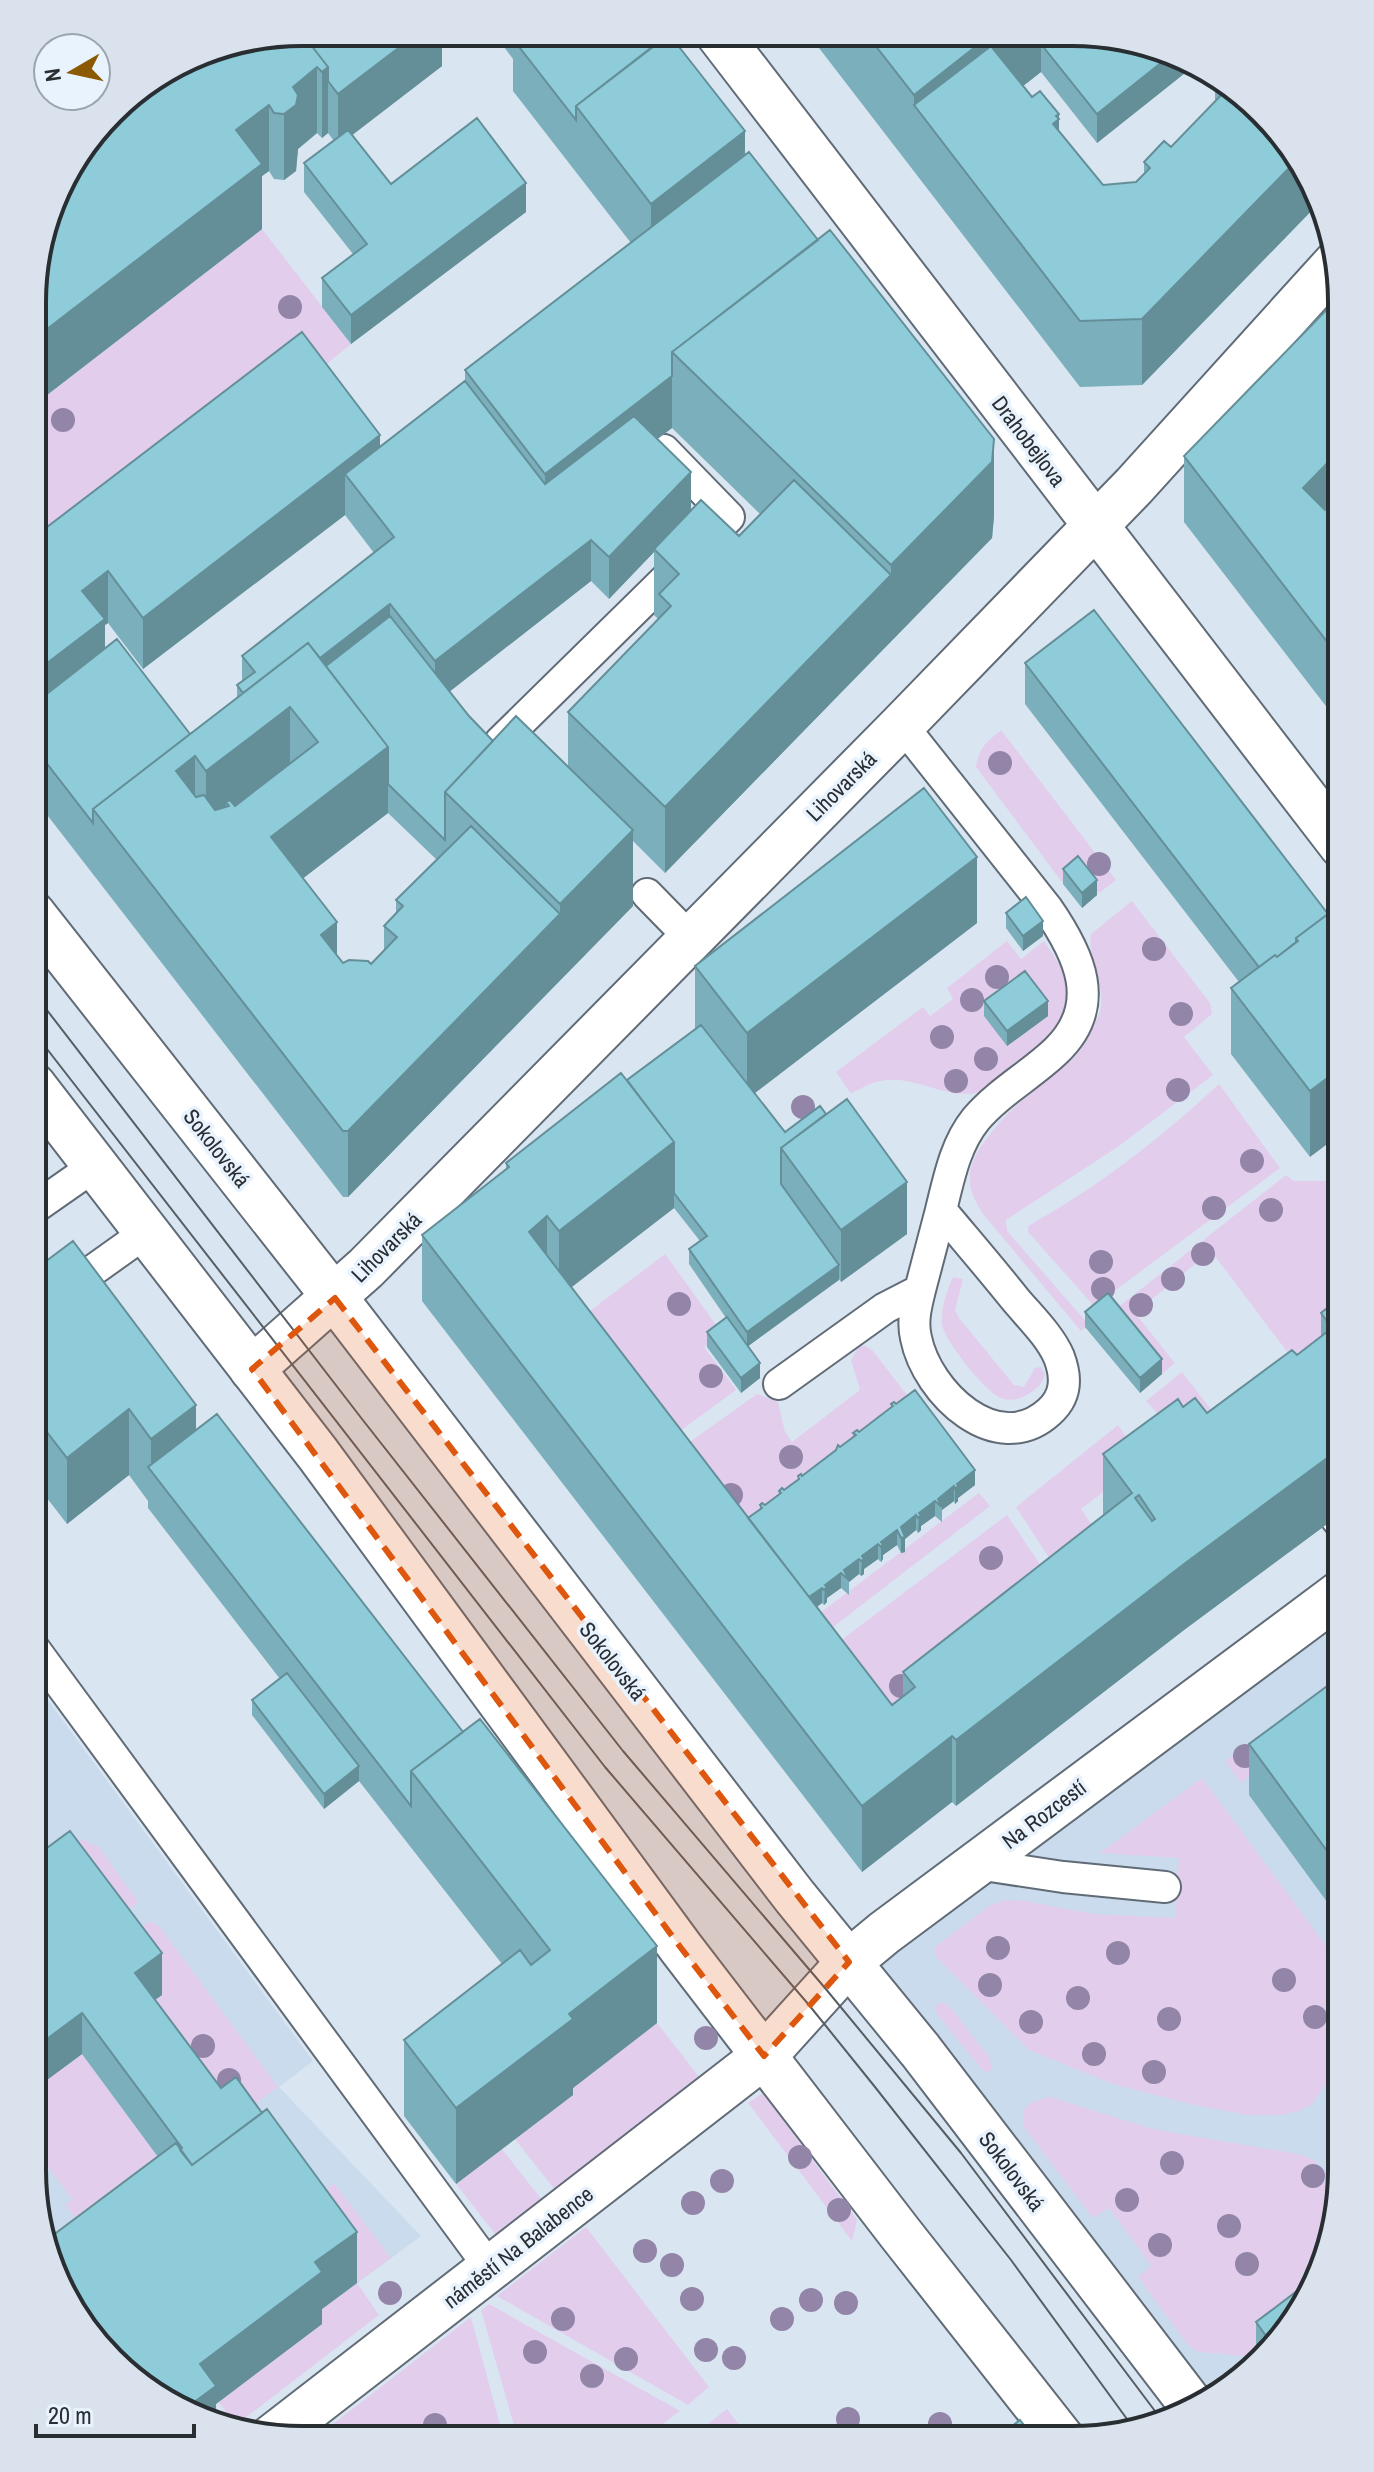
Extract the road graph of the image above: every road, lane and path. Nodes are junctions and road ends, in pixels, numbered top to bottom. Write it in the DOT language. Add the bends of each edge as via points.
graph roads {
  1 [pos="727,46"];
  2 [pos="1326,274"];
  3 [pos="664,450"];
  4 [pos="1094,526"];
  5 [pos="902,725"];
  6 [pos="526,771"];
  7 [pos="1328,828"];
  8 [pos="647,894"];
  9 [pos="46,931"];
  10 [pos="691,939"];
  11 [pos="46,1102"];
  12 [pos="96,1165"];
  13 [pos="46,1200"];
  14 [pos="941,1210"];
  15 [pos="148,1231"];
  16 [pos="920,1290"];
  17 [pos="335,1298"];
  18 [pos="46,1304"];
  19 [pos="252,1369"];
  20 [pos="779,1384"];
  21 [pos="1327,1603"];
  22 [pos="46,1665"];
  23 [pos="977,1864"];
  24 [pos="1165,1887"];
  25 [pos="849,1962"];
  26 [pos="764,2056"];
  27 [pos="490,2268"];
  28 [pos="1187,2399"];
  29 [pos="288,2425"];
  30 [pos="1052,2426"];
  1 -- 4 [label="street, Drahobejlova"];
  2 -- 4 [label="street, Lihovarská"];
  3 -- 6 [label="lane" via="729,517 500,742"];
  4 -- 5 [label="street, Lihovarská"];
  4 -- 7 [label="street, Drahobejlova"];
  5 -- 10 [label="street, Lihovarská"];
  5 -- 14 [label="lane" via="1068,938 1084,995 1077,1022 1057,1051 976,1119 960,1144"];
  8 -- 10 [label="lane"];
  9 -- 17 [label="street, Sokolovská"];
  10 -- 17 [label="street, Lihovarská"];
  11 -- 12 [label="street"];
  12 -- 13 [label="lane"];
  12 -- 15 [label="street"];
  14 -- 16 [label="lane"];
  14 -- 16 [label="lane" via="1057,1354 1065,1388 1057,1405 1016,1429 993,1427 970,1416 938,1383 919,1351 914,1318"];
  15 -- 18 [label="lane"];
  15 -- 19 [label="street"];
  16 -- 20 [label="lane" via="885,1308"];
  17 -- 19 [label="street, Lihovarská"];
  17 -- 25 [label="street, Sokolovská"];
  19 -- 26 [label="street"];
  21 -- 23 [label="street, Na Rozcestí"];
  22 -- 27 [label="lane"];
  23 -- 24 [label="lane"];
  23 -- 25 [label="street, Na Rozcestí"];
  25 -- 26 [label="street, Na Rozcestí"];
  25 -- 28 [label="street, Sokolovská"];
  26 -- 27 [label="street, náměstí Na Balabence"];
  26 -- 30 [label="street"];
  27 -- 29 [label="street, náměstí Na Balabence"];
}
